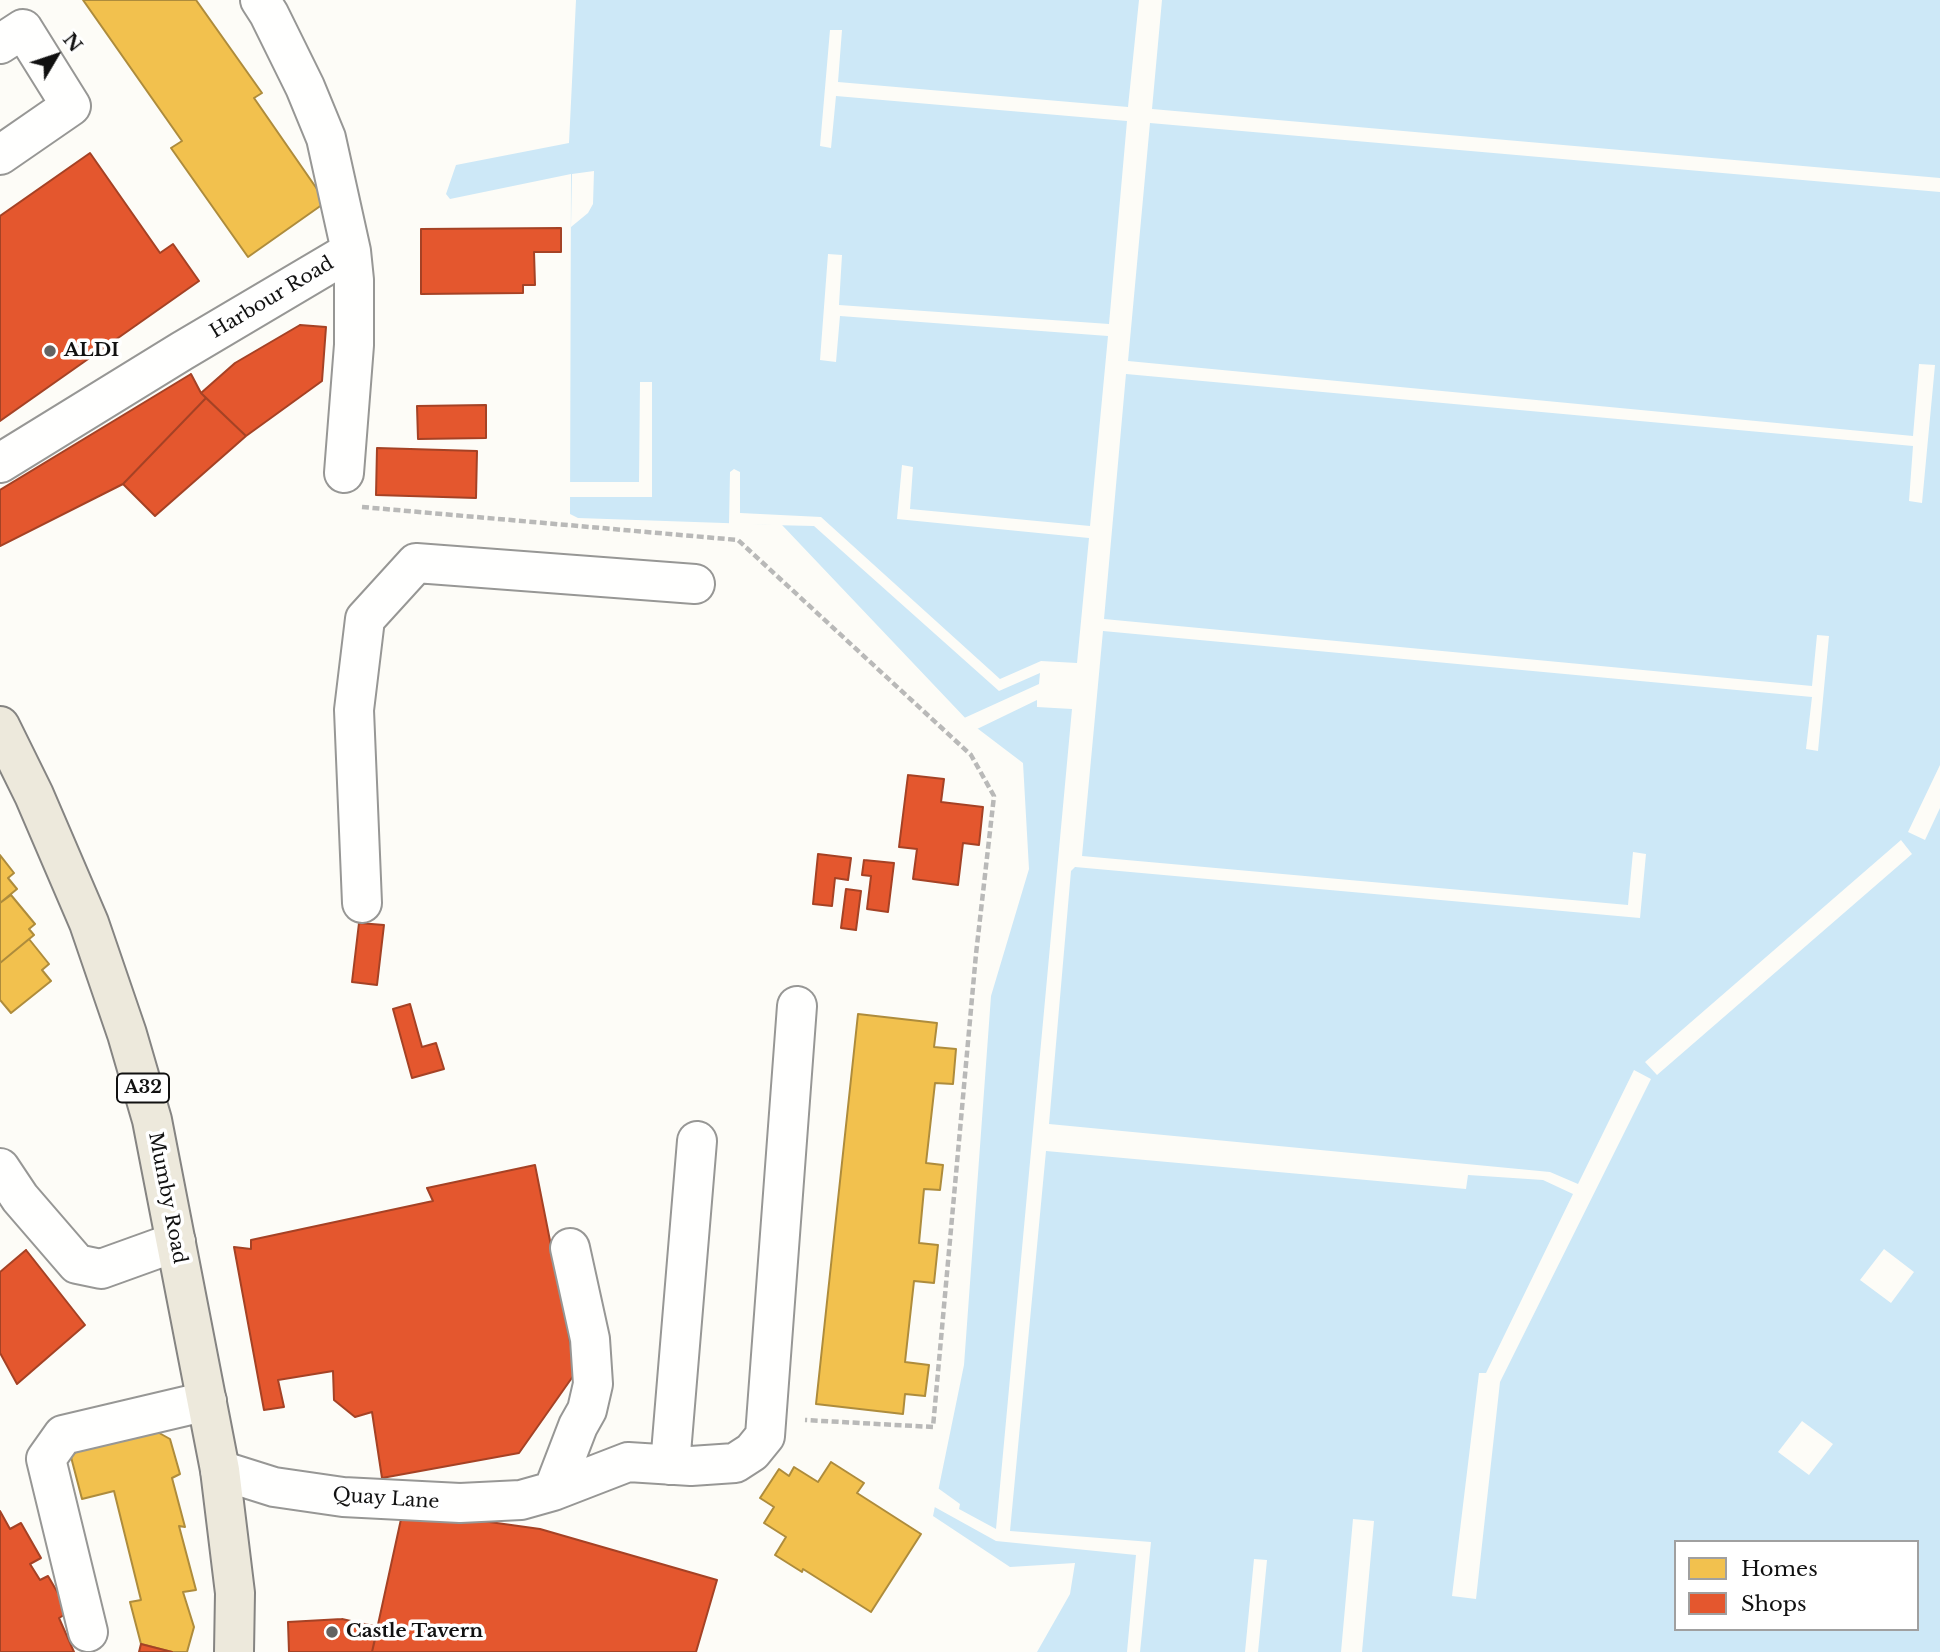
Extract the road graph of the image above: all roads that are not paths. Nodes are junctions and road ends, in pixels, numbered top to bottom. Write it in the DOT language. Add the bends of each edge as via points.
graph roads {
  1 [pos="260,0"];
  2 [pos="0,44"];
  3 [pos="0,155"];
  4 [pos="351,251"];
  5 [pos="0,463"];
  6 [pos="344,473"];
  7 [pos="695,584"];
  8 [pos="0,726"];
  9 [pos="362,903"];
  10 [pos="797,1006"];
  11 [pos="697,1141"];
  12 [pos="0,1168"];
  13 [pos="176,1242"];
  14 [pos="570,1248"];
  15 [pos="206,1401"];
  16 [pos="680,1465"];
  17 [pos="220,1470"];
  18 [pos="553,1491"];
  19 [pos="88,1632"];
  20 [pos="234,1652"];
  1 -- 4 [label="street, Harbour Road" via="326,138"];
  2 -- 3 [label="street" via="23,29 71,106"];
  4 -- 5 [label="street, Harbour Road"];
  4 -- 6 [label="street" via="354,345"];
  7 -- 9 [label="street" via="416,563 365,619 354,710"];
  8 -- 13 [label="main road, Mumby Road / A32" via="73,884 118,1004 152,1120"];
  10 -- 16 [label="street, Quay Lane" via="765,1436 735,1463"];
  11 -- 16 [label="street"];
  12 -- 13 [label="street" via="77,1264 101,1269"];
  13 -- 15 [label="main road, Mumby Road / A32"];
  14 -- 18 [label="street" via="590,1339 592,1393"];
  15 -- 17 [label="main road, Mumby Road / A32"];
  15 -- 19 [label="street" via="63,1435 46,1459"];
  16 -- 18 [label="street, Quay Lane" via="628,1462"];
  17 -- 18 [label="street, Quay Lane" via="274,1487 363,1499 460,1503 521,1500"];
  17 -- 20 [label="main road, Mumby Road / A32" via="235,1593"];
}
